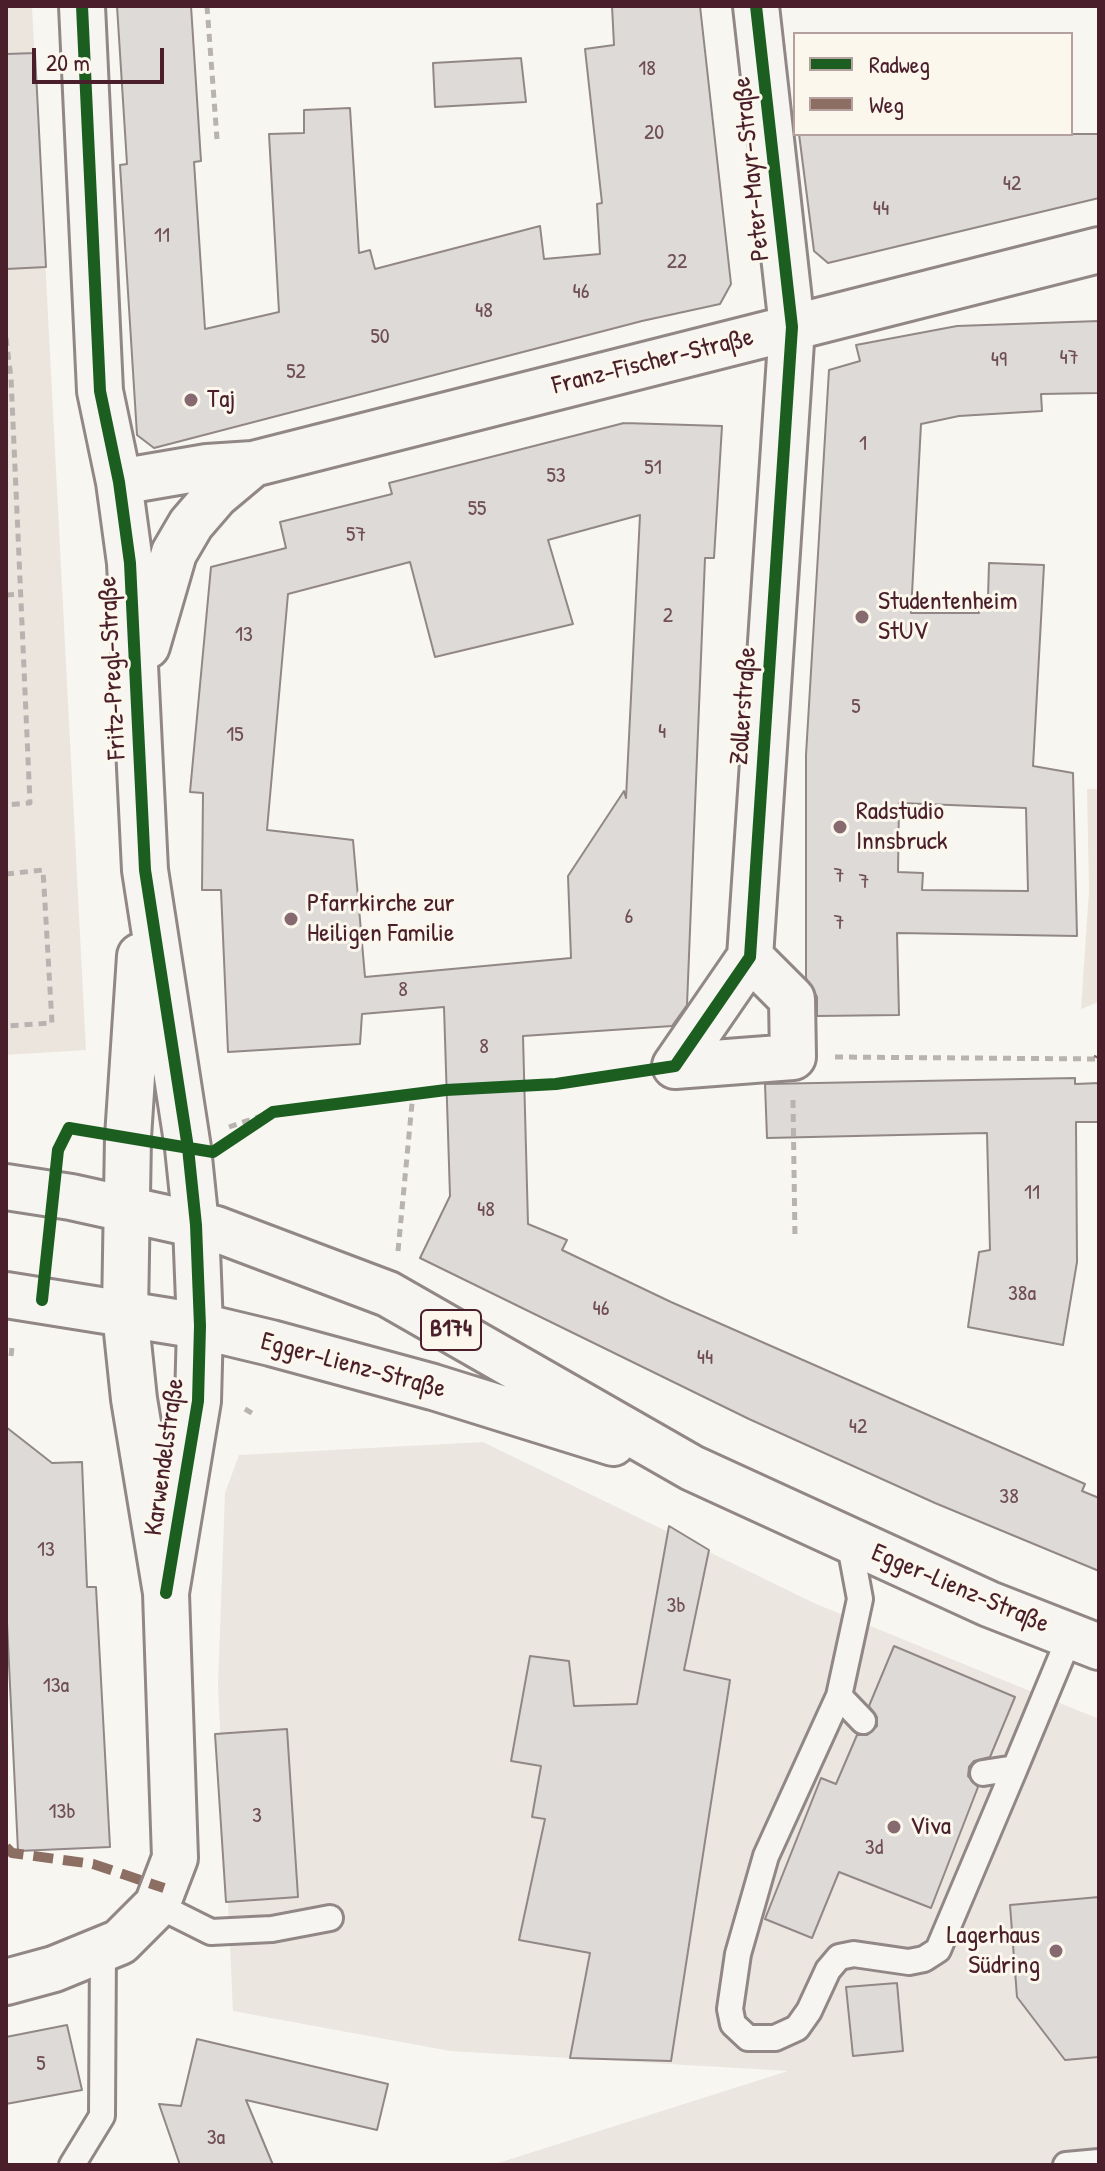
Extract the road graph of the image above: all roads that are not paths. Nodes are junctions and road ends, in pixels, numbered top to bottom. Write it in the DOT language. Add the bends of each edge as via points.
graph roads {
  1 [pos="82,6"];
  2 [pos="756,6"];
  3 [pos="1099,250"];
  4 [pos="792,327"];
  5 [pos="253,464"];
  6 [pos="119,482"];
  7 [pos="137,686"];
  8 [pos="145,870"];
  9 [pos="750,957"];
  10 [pos="8,1188"];
  11 [pos="127,1209"];
  12 [pos="196,1225"];
  13 [pos="6,1295"];
  14 [pos="125,1313"];
  15 [pos="200,1326"];
  16 [pos="692,1468"];
  17 [pos="849,1540"];
  18 [pos="166,1593"];
  19 [pos="1085,1641"];
  20 [pos="839,1696"];
  21 [pos="863,1721"];
  22 [pos="1015,1768"];
  23 [pos="983,1773"];
  24 [pos="157,1905"];
  25 [pos="330,1918"];
  26 [pos="103,1948"];
  27 [pos="6,1982"];
  28 [pos="1099,2162"];
  29 [pos="72,2165"];
  30 [pos="1066,2165"];
  1 -- 6 [label="street, Fritz-Pregl-Straße" via="100,391"];
  2 -- 4 [label="street, Peter-Mayr-Straße"];
  3 -- 4 [label="street, Franz-Fischer-Straße"];
  4 -- 5 [label="street, Franz-Fischer-Straße"];
  4 -- 9 [label="street, Zollerstraße"];
  5 -- 6 [label="street, Franz-Fischer-Straße"];
  5 -- 7 [label="street, Franz-Fischer-Straße" via="216,495 174,553"];
  6 -- 7 [label="street, Fritz-Pregl-Straße"];
  7 -- 8 [label="street, Fritz-Pregl-Straße"];
  8 -- 11 [label="street, Fritz-Pregl-Straße"];
  8 -- 12 [label="street, Fritz-Pregl-Straße" via="202,1138"];
  9 -- 9 [label="street" via="675,1066 793,1057 792,999"];
  10 -- 11 [label="street, Egger-Lienz-Straße / B174"];
  11 -- 12 [label="street, Egger-Lienz-Straße / B174"];
  11 -- 14 [label="street, Fritz-Pregl-Straße"];
  12 -- 15 [label="street, Fritz-Pregl-Straße"];
  12 -- 16 [label="street, Egger-Lienz-Straße / B174" via="388,1294"];
  13 -- 14 [label="street, Egger-Lienz-Straße / B174"];
  14 -- 15 [label="street, Egger-Lienz-Straße / B174"];
  14 -- 18 [label="street, Karwendelstraße"];
  15 -- 16 [label="street, Egger-Lienz-Straße / B174" via="433,1387"];
  15 -- 18 [label="street, Karwendelstraße" via="195,1436"];
  16 -- 17 [label="street, Egger-Lienz-Straße / B174"];
  17 -- 19 [label="street, Egger-Lienz-Straße / B174"];
  17 -- 20 [label="lane" via="860,1599"];
  18 -- 24 [label="street, Karwendelstraße" via="175,1858"];
  19 -- 22 [label="lane"];
  20 -- 21 [label="lane"];
  20 -- 22 [label="lane" via="766,1856 738,1954 730,2009 733,2024 748,2038 775,2038 797,2028 839,1957 854,1954 909,1962 938,1950"];
  22 -- 23 [label="lane"];
  24 -- 25 [label="lane" via="211,1932 272,1929"];
  24 -- 26 [label="street, Karwendelstraße" via="120,1942"];
  26 -- 27 [label="street, Karwendelstraße"];
  26 -- 29 [label="lane" via="102,2116"];
  28 -- 30 [label="lane"];
}
